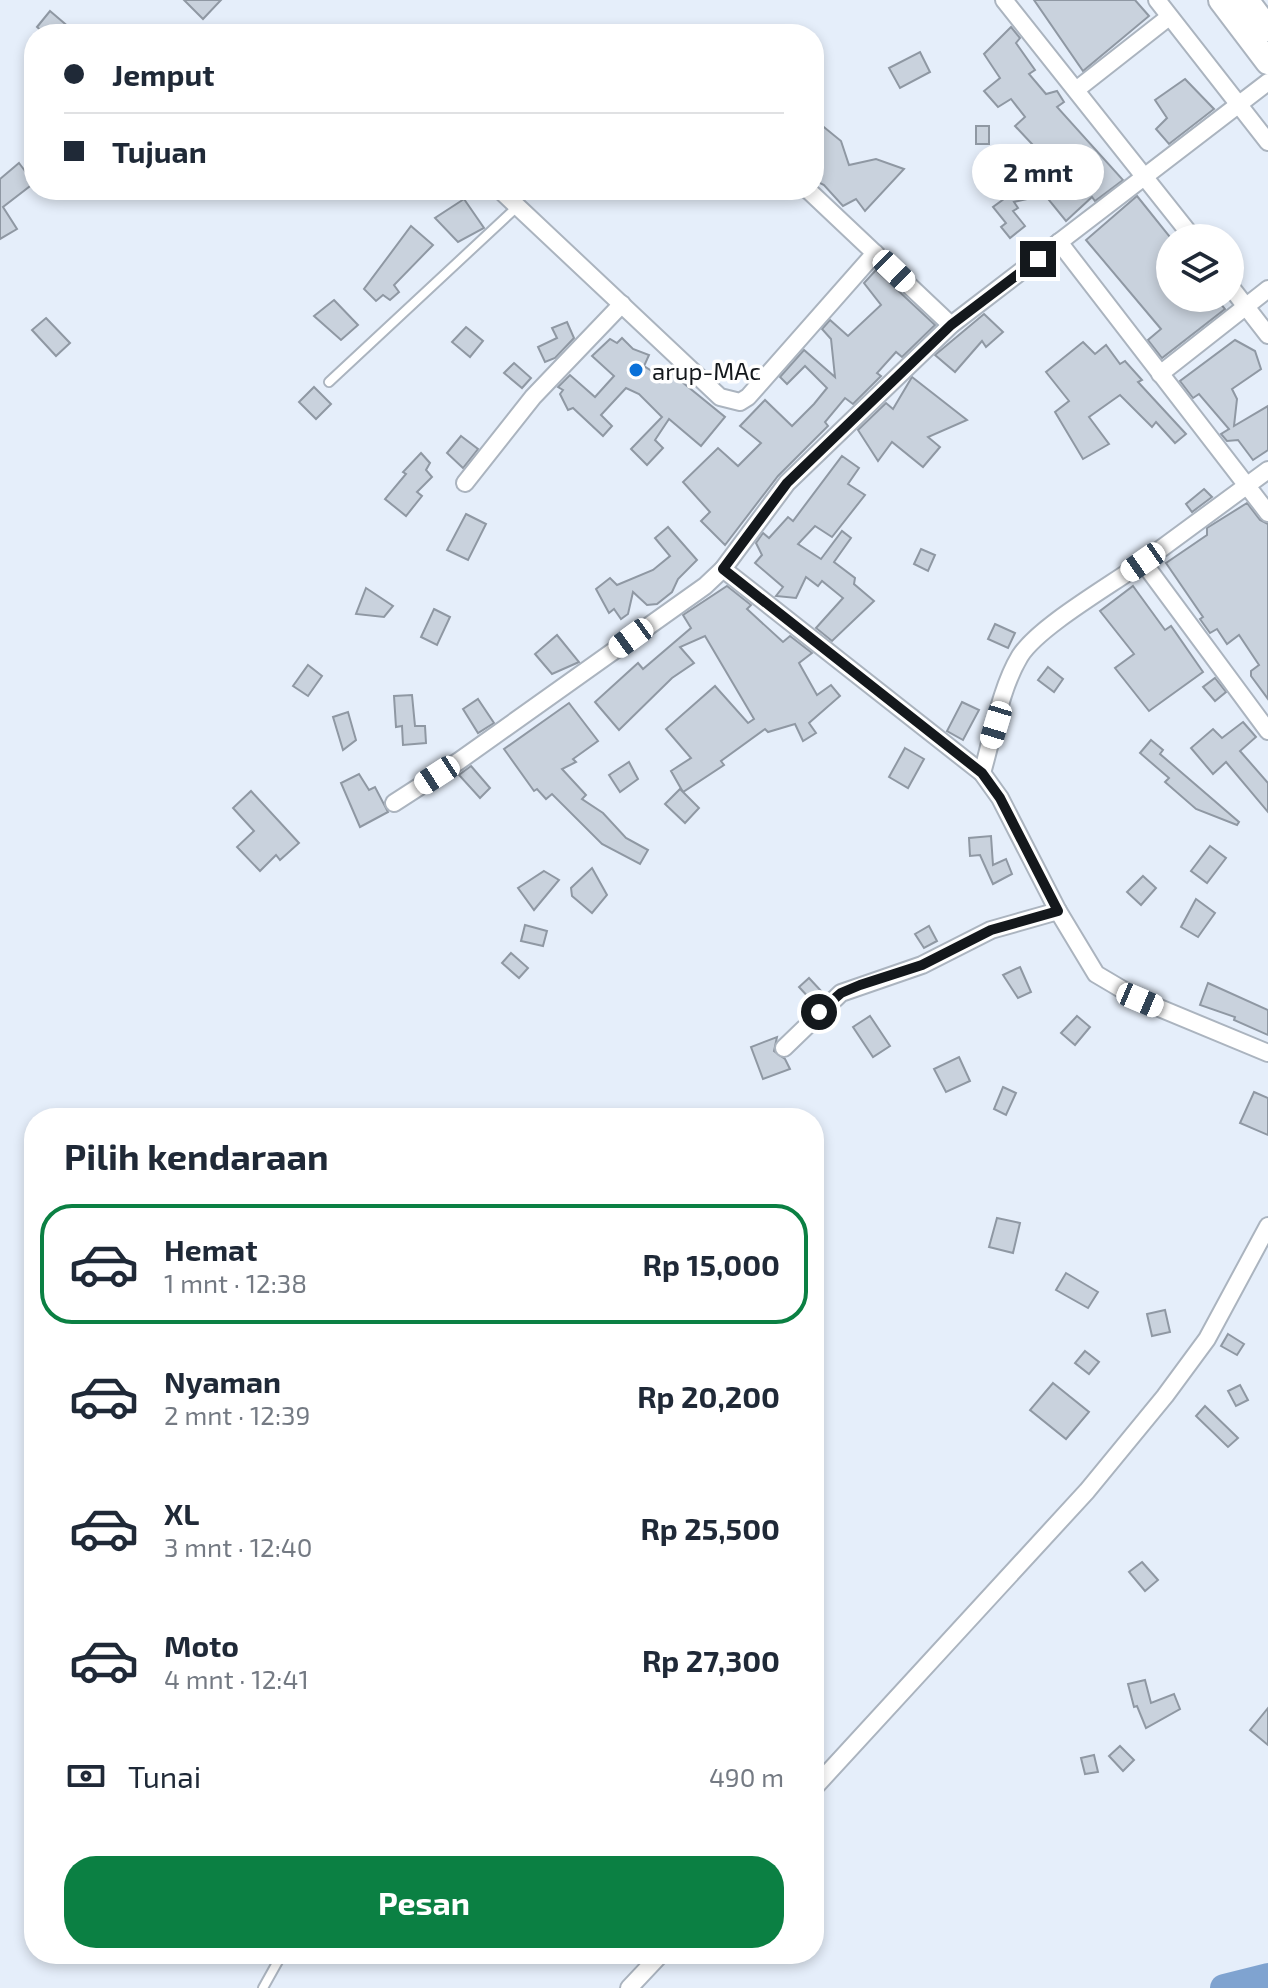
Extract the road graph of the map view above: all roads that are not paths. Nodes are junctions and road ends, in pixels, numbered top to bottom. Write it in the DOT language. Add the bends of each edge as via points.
graph roads {
  1 [pos="1157,0"];
  2 [pos="1221,0"];
  3 [pos="1246,0"];
  4 [pos="1008,1"];
  5 [pos="1169,17"];
  6 [pos="1268,29"];
  7 [pos="1268,62"];
  8 [pos="1268,82"];
  9 [pos="1076,90"];
  10 [pos="1239,104"];
  11 [pos="1268,142"];
  12 [pos="1145,175"];
  13 [pos="511,200"];
  14 [pos="819,200"];
  15 [pos="518,206"];
  16 [pos="1182,224"];
  17 [pos="1059,242"];
  18 [pos="875,253"];
  19 [pos="1268,289"];
  20 [pos="622,304"];
  21 [pos="1244,304"];
  22 [pos="1246,307"];
  23 [pos="951,325"];
  24 [pos="1268,335"];
  25 [pos="1160,374"];
  26 [pos="329,382"];
  27 [pos="1268,470"];
  28 [pos="465,483"];
  29 [pos="1247,487"];
  30 [pos="1268,513"];
  31 [pos="1143,562"];
  32 [pos="723,569"];
  33 [pos="1268,731"];
  34 [pos="982,773"];
  35 [pos="394,803"];
  36 [pos="1058,911"];
  37 [pos="784,1048"];
  38 [pos="1268,1053"];
  39 [pos="1268,1226"];
  40 [pos="824,1777"];
  41 [pos="276,1964"];
  42 [pos="652,1964"];
  43 [pos="263,1988"];
  44 [pos="629,1988"];
  1 -- 5 [label="street"];
  2 -- 7 [label="main road"];
  3 -- 6 [label="main road"];
  4 -- 9 [label="street"];
  5 -- 9 [label="street"];
  5 -- 10 [label="street"];
  8 -- 10 [label="street"];
  9 -- 12 [label="street"];
  10 -- 11 [label="street"];
  10 -- 12 [label="street"];
  12 -- 16 [label="street"];
  12 -- 17 [label="street"];
  13 -- 15 [label="street"];
  14 -- 18 [label="street"];
  15 -- 20 [label="street"];
  15 -- 26 [label="lane"];
  17 -- 23 [label="street"];
  17 -- 25 [label="street"];
  18 -- 20 [label="street" via="740,402 720,397"];
  18 -- 23 [label="street"];
  19 -- 22 [label="street"];
  20 -- 28 [label="street" via="533,397"];
  21 -- 22 [label="street"];
  22 -- 24 [label="street"];
  22 -- 25 [label="street"];
  23 -- 32 [label="street" via="787,483"];
  25 -- 29 [label="street"];
  27 -- 29 [label="street"];
  29 -- 30 [label="street"];
  29 -- 31 [label="street"];
  31 -- 33 [label="street"];
  31 -- 34 [label="street" via="1045,631 1021,655"];
  32 -- 34 [label="street"];
  32 -- 35 [label="street"];
  34 -- 36 [label="street"];
  36 -- 37 [label="street" via="991,930 922,965 841,993"];
  36 -- 38 [label="street" via="1096,974 1114,987"];
  39 -- 40 [label="street" via="1207,1339 1165,1396 1078,1502"];
  41 -- 43 [label="lane"];
  42 -- 44 [label="street"];
}
